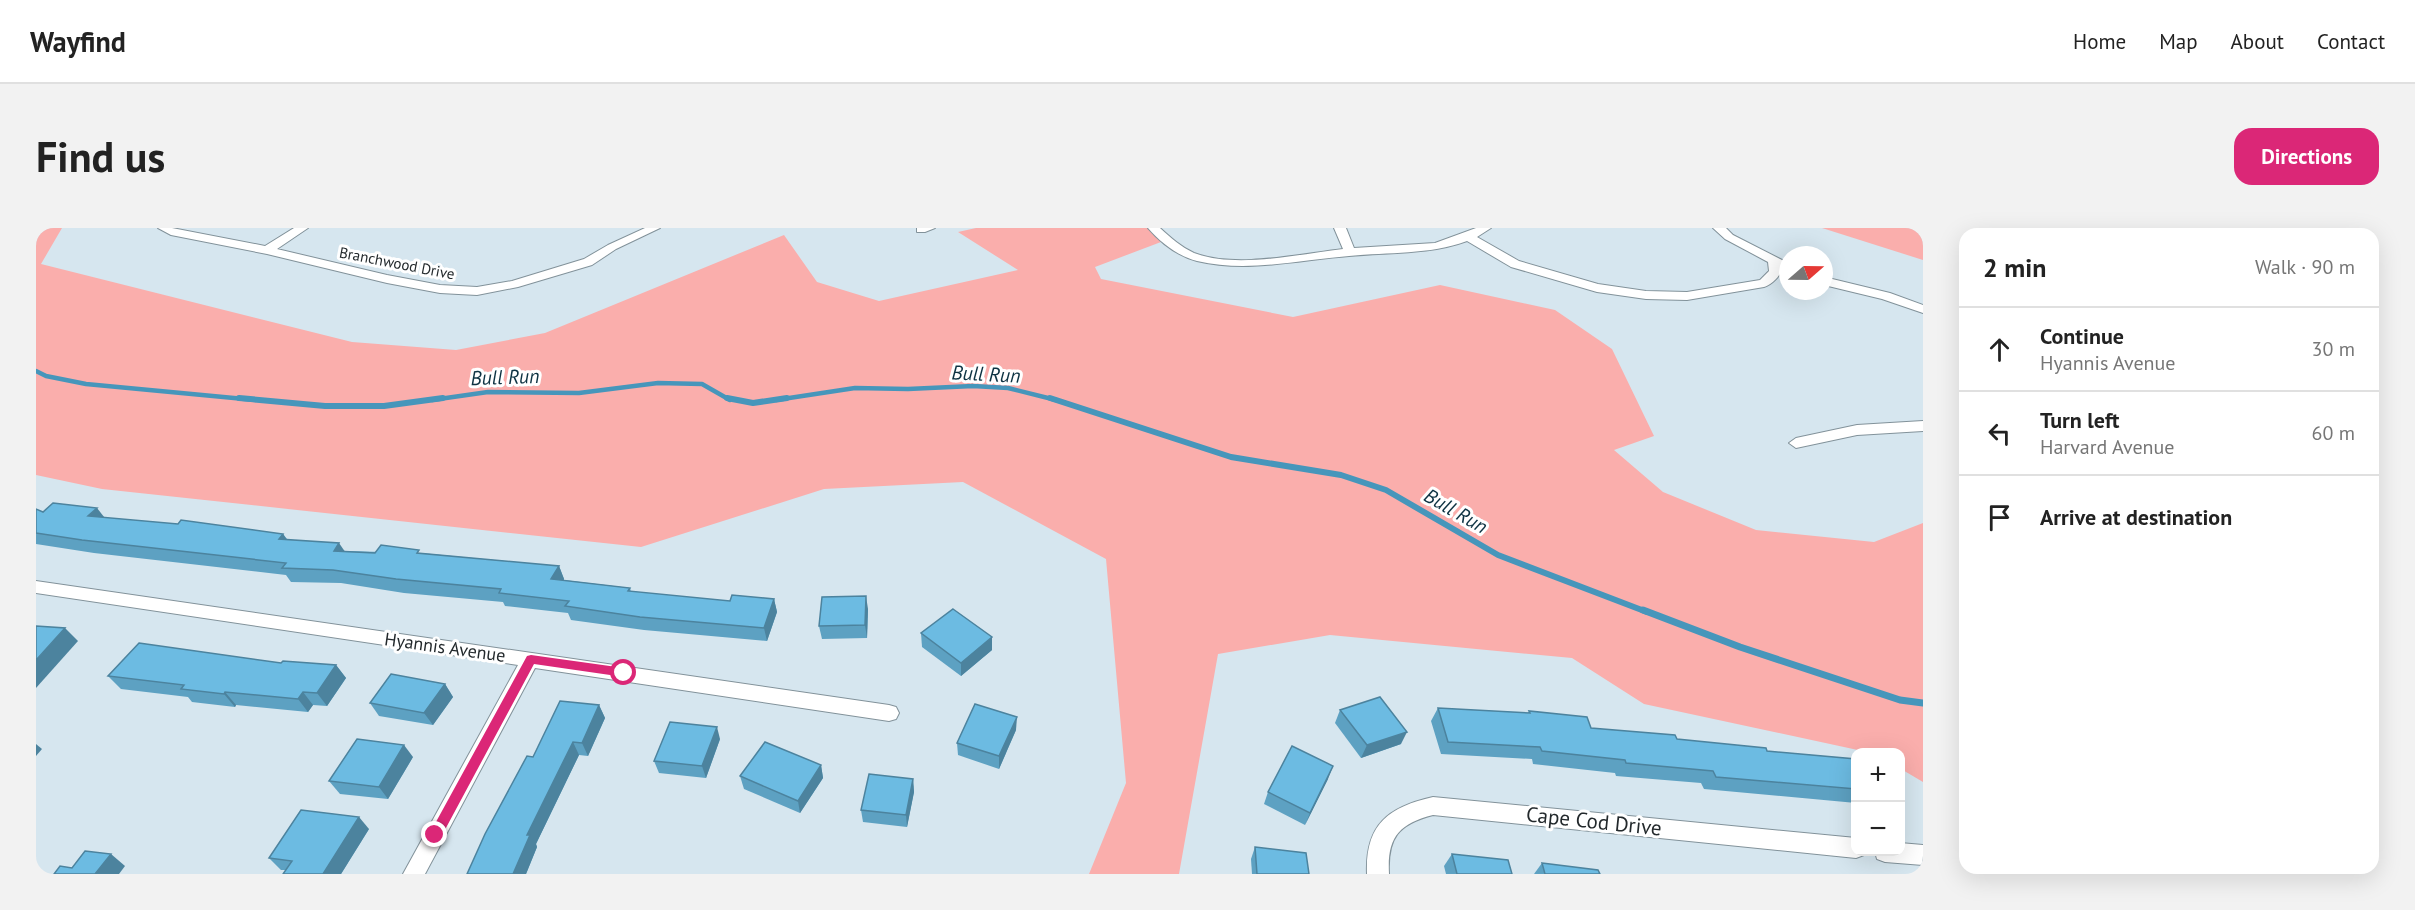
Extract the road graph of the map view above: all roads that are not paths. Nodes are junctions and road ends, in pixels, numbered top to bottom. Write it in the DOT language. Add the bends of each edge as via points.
graph roads {
  1 [pos="164,228"];
  2 [pos="302,228"];
  3 [pos="654,228"];
  4 [pos="1154,228"];
  5 [pos="1340,228"];
  6 [pos="1485,228"];
  7 [pos="1719,228"];
  8 [pos="1469,237"];
  9 [pos="267,250"];
  10 [pos="1350,252"];
  11 [pos="1774,262"];
  12 [pos="1779,264"];
  13 [pos="1833,283"];
  14 [pos="1923,309"];
  15 [pos="1923,426"];
  16 [pos="1796,442"];
  17 [pos="38,590"];
  18 [pos="531,659"];
  19 [pos="889,712"];
  20 [pos="1851,848"];
  21 [pos="1905,854"];
  22 [pos="1923,855"];
  23 [pos="414,874"];
  24 [pos="1378,874"];
  1 -- 9 [label="street, Branchwood Drive"];
  2 -- 9 [label="street"];
  3 -- 9 [label="street, Branchwood Drive" via="588,262 477,291 387,279"];
  4 -- 10 [label="street" via="1179,251 1226,263"];
  5 -- 10 [label="street"];
  6 -- 8 [label="street"];
  7 -- 11 [label="street"];
  8 -- 10 [label="street" via="1401,251"];
  8 -- 11 [label="street" via="1515,264 1597,288 1646,295 1687,296 1764,284 1774,272"];
  11 -- 12 [label="street"];
  13 -- 14 [label="street"];
  15 -- 16 [label="street" via="1857,430"];
  17 -- 18 [label="street, Hyannis Avenue"];
  18 -- 19 [label="street, Hyannis Avenue"];
  18 -- 23 [label="street"];
  20 -- 24 [label="street, Cape Cod Drive" via="1433,806 1413,810 1384,831 1379,845"];
  21 -- 22 [label="street"];
}
